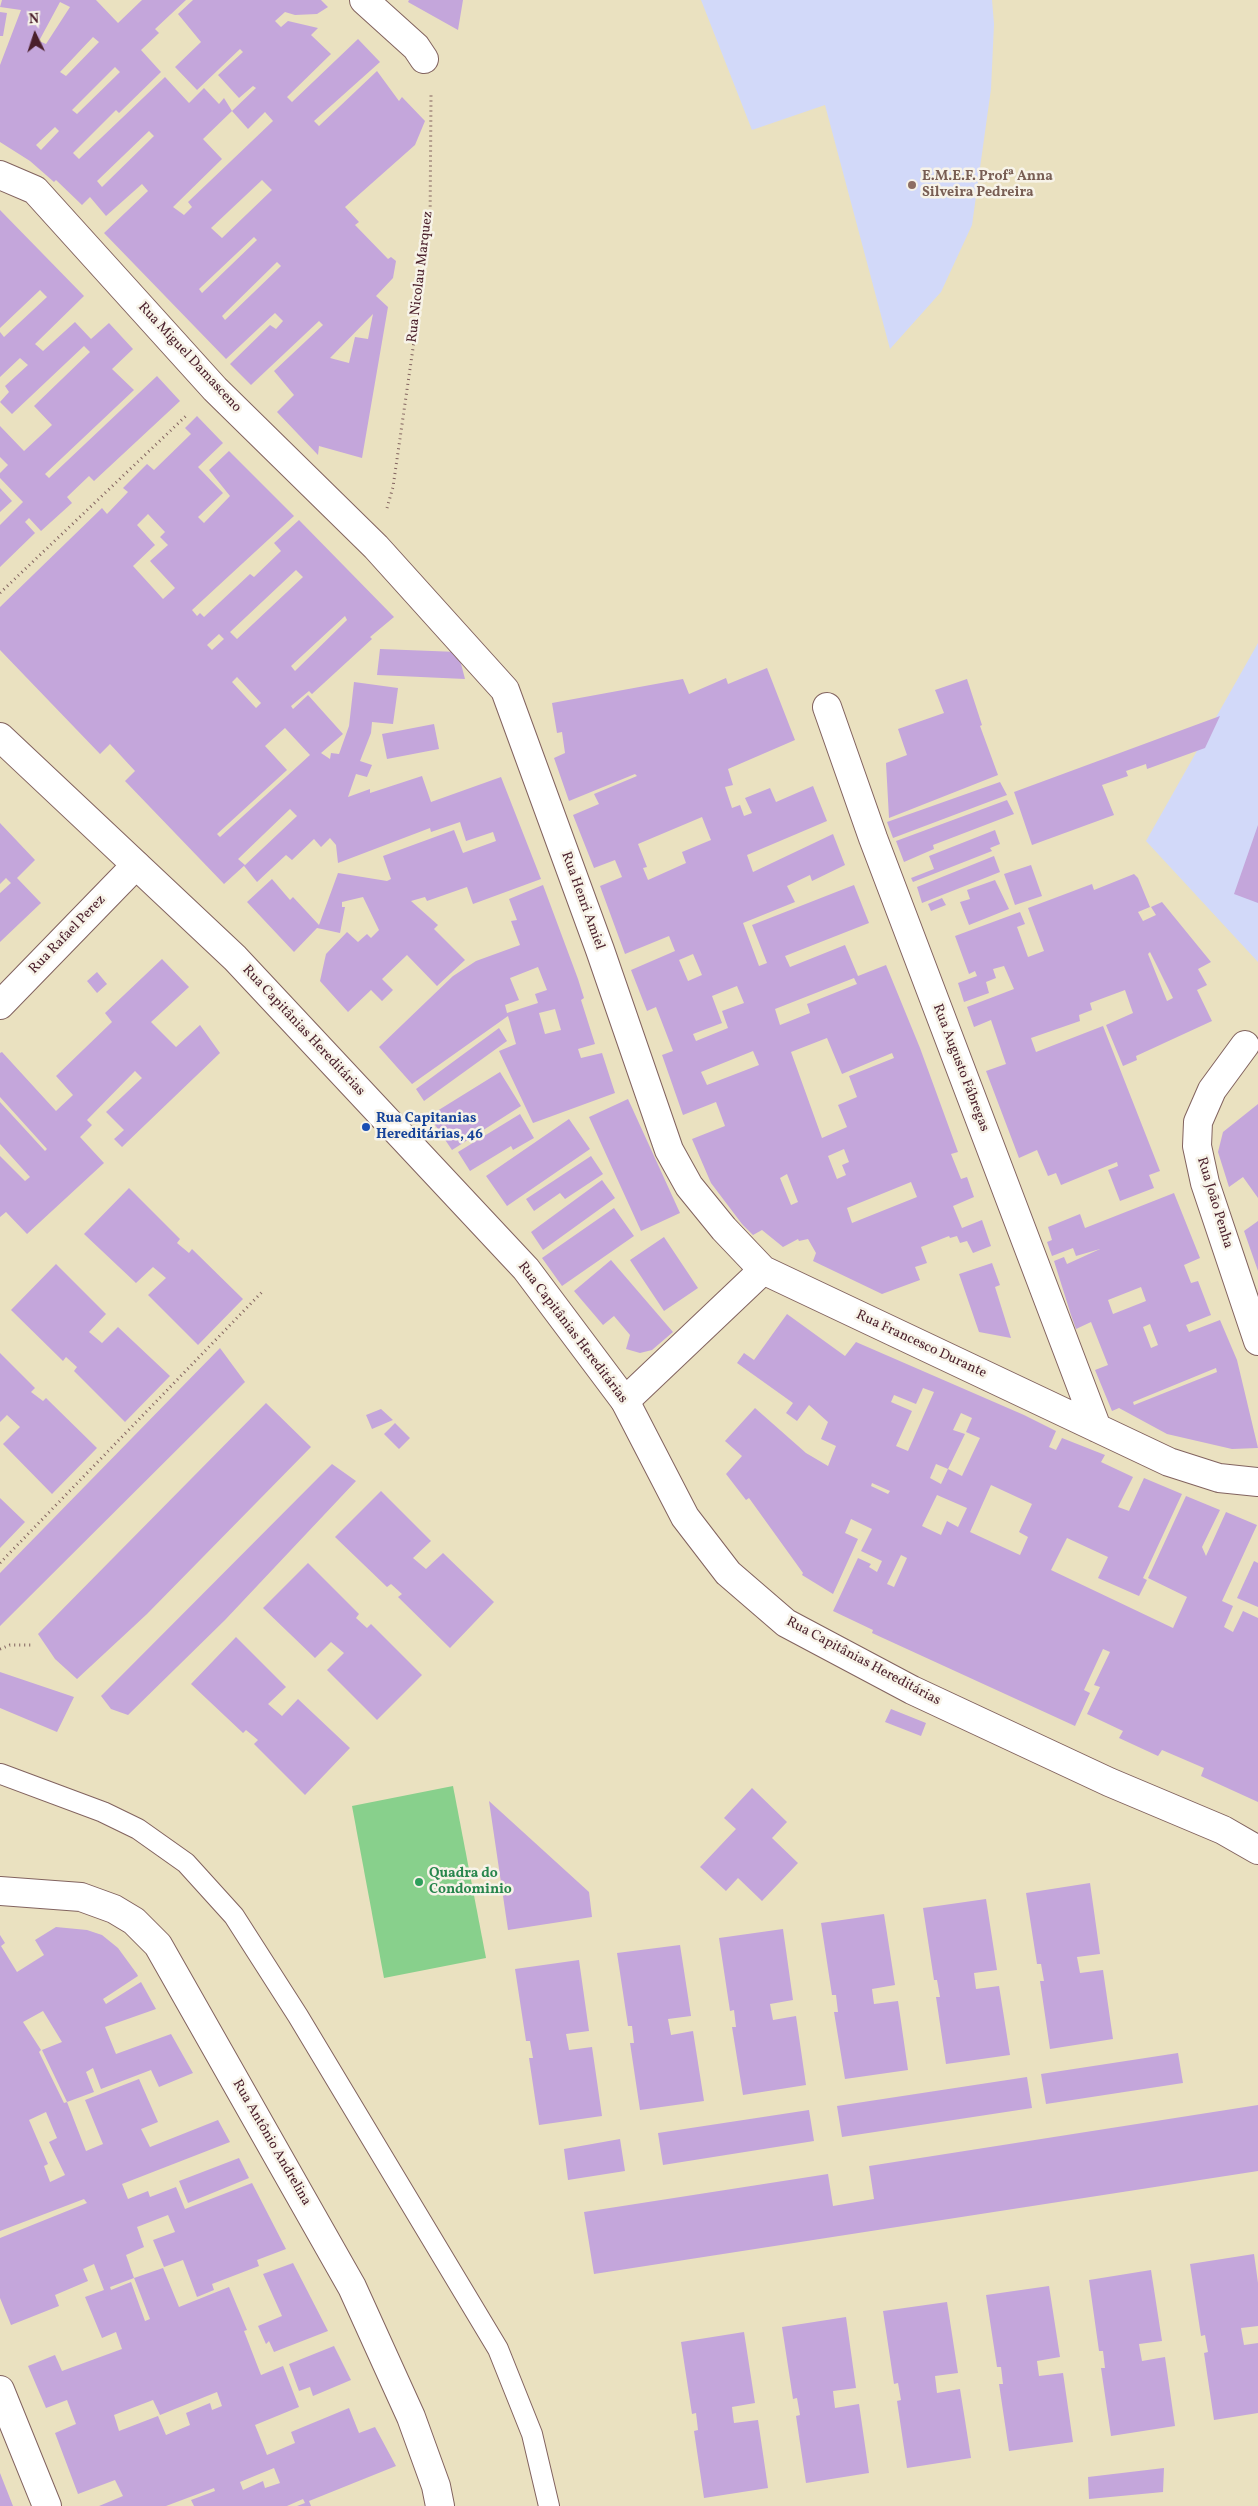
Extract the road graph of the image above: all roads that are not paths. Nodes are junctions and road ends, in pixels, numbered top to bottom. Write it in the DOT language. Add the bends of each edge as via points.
graph roads {
  1 [pos="364,0"];
  2 [pos="424,59"];
  3 [pos="0,175"];
  4 [pos="376,547"];
  5 [pos="827,707"];
  6 [pos="0,737"];
  7 [pos="136,865"];
  8 [pos="0,1005"];
  9 [pos="1245,1045"];
  10 [pos="763,1270"];
  11 [pos="1258,1341"];
  12 [pos="625,1401"];
  13 [pos="1097,1428"];
  14 [pos="1258,1482"];
  15 [pos="1,1774"];
  16 [pos="1258,1850"];
  17 [pos="0,1891"];
  18 [pos="0,2390"];
  19 [pos="47,2506"];
  20 [pos="440,2506"];
  21 [pos="548,2506"];
  1 -- 2 [label="street" via="416,47"];
  3 -- 4 [label="street, Rua Miguel Damasceno" via="35,190 215,389"];
  4 -- 10 [label="street, Rua Henri Amiel" via="505,690 669,1150 688,1186"];
  5 -- 13 [label="street, Rua Augusto Fábregas" via="873,838"];
  6 -- 7 [label="street, Rua Capitânias Hereditárias"];
  7 -- 8 [label="street, Rua Rafael Perez"];
  7 -- 12 [label="street, Rua Capitânias Hereditárias" via="236,958 526,1270"];
  9 -- 11 [label="street, Rua João Penha" via="1212,1090 1198,1122 1197,1146 1205,1183"];
  10 -- 12 [label="street"];
  10 -- 13 [label="street, Rua Francesco Durante"];
  12 -- 16 [label="street, Rua Capitânias Hereditárias" via="685,1517 728,1573 786,1623 912,1690 1108,1782 1224,1830"];
  13 -- 14 [label="street, Rua Francesco Durante" via="1169,1462 1219,1478"];
  15 -- 21 [label="lane" via="138,1828 186,1863 234,1916 298,2016 498,2349 532,2434"];
  17 -- 20 [label="street, Rua Antônio Andrelina" via="81,1897 128,1917 158,1945 352,2287 412,2417"];
  18 -- 19 [label="street"];
}
